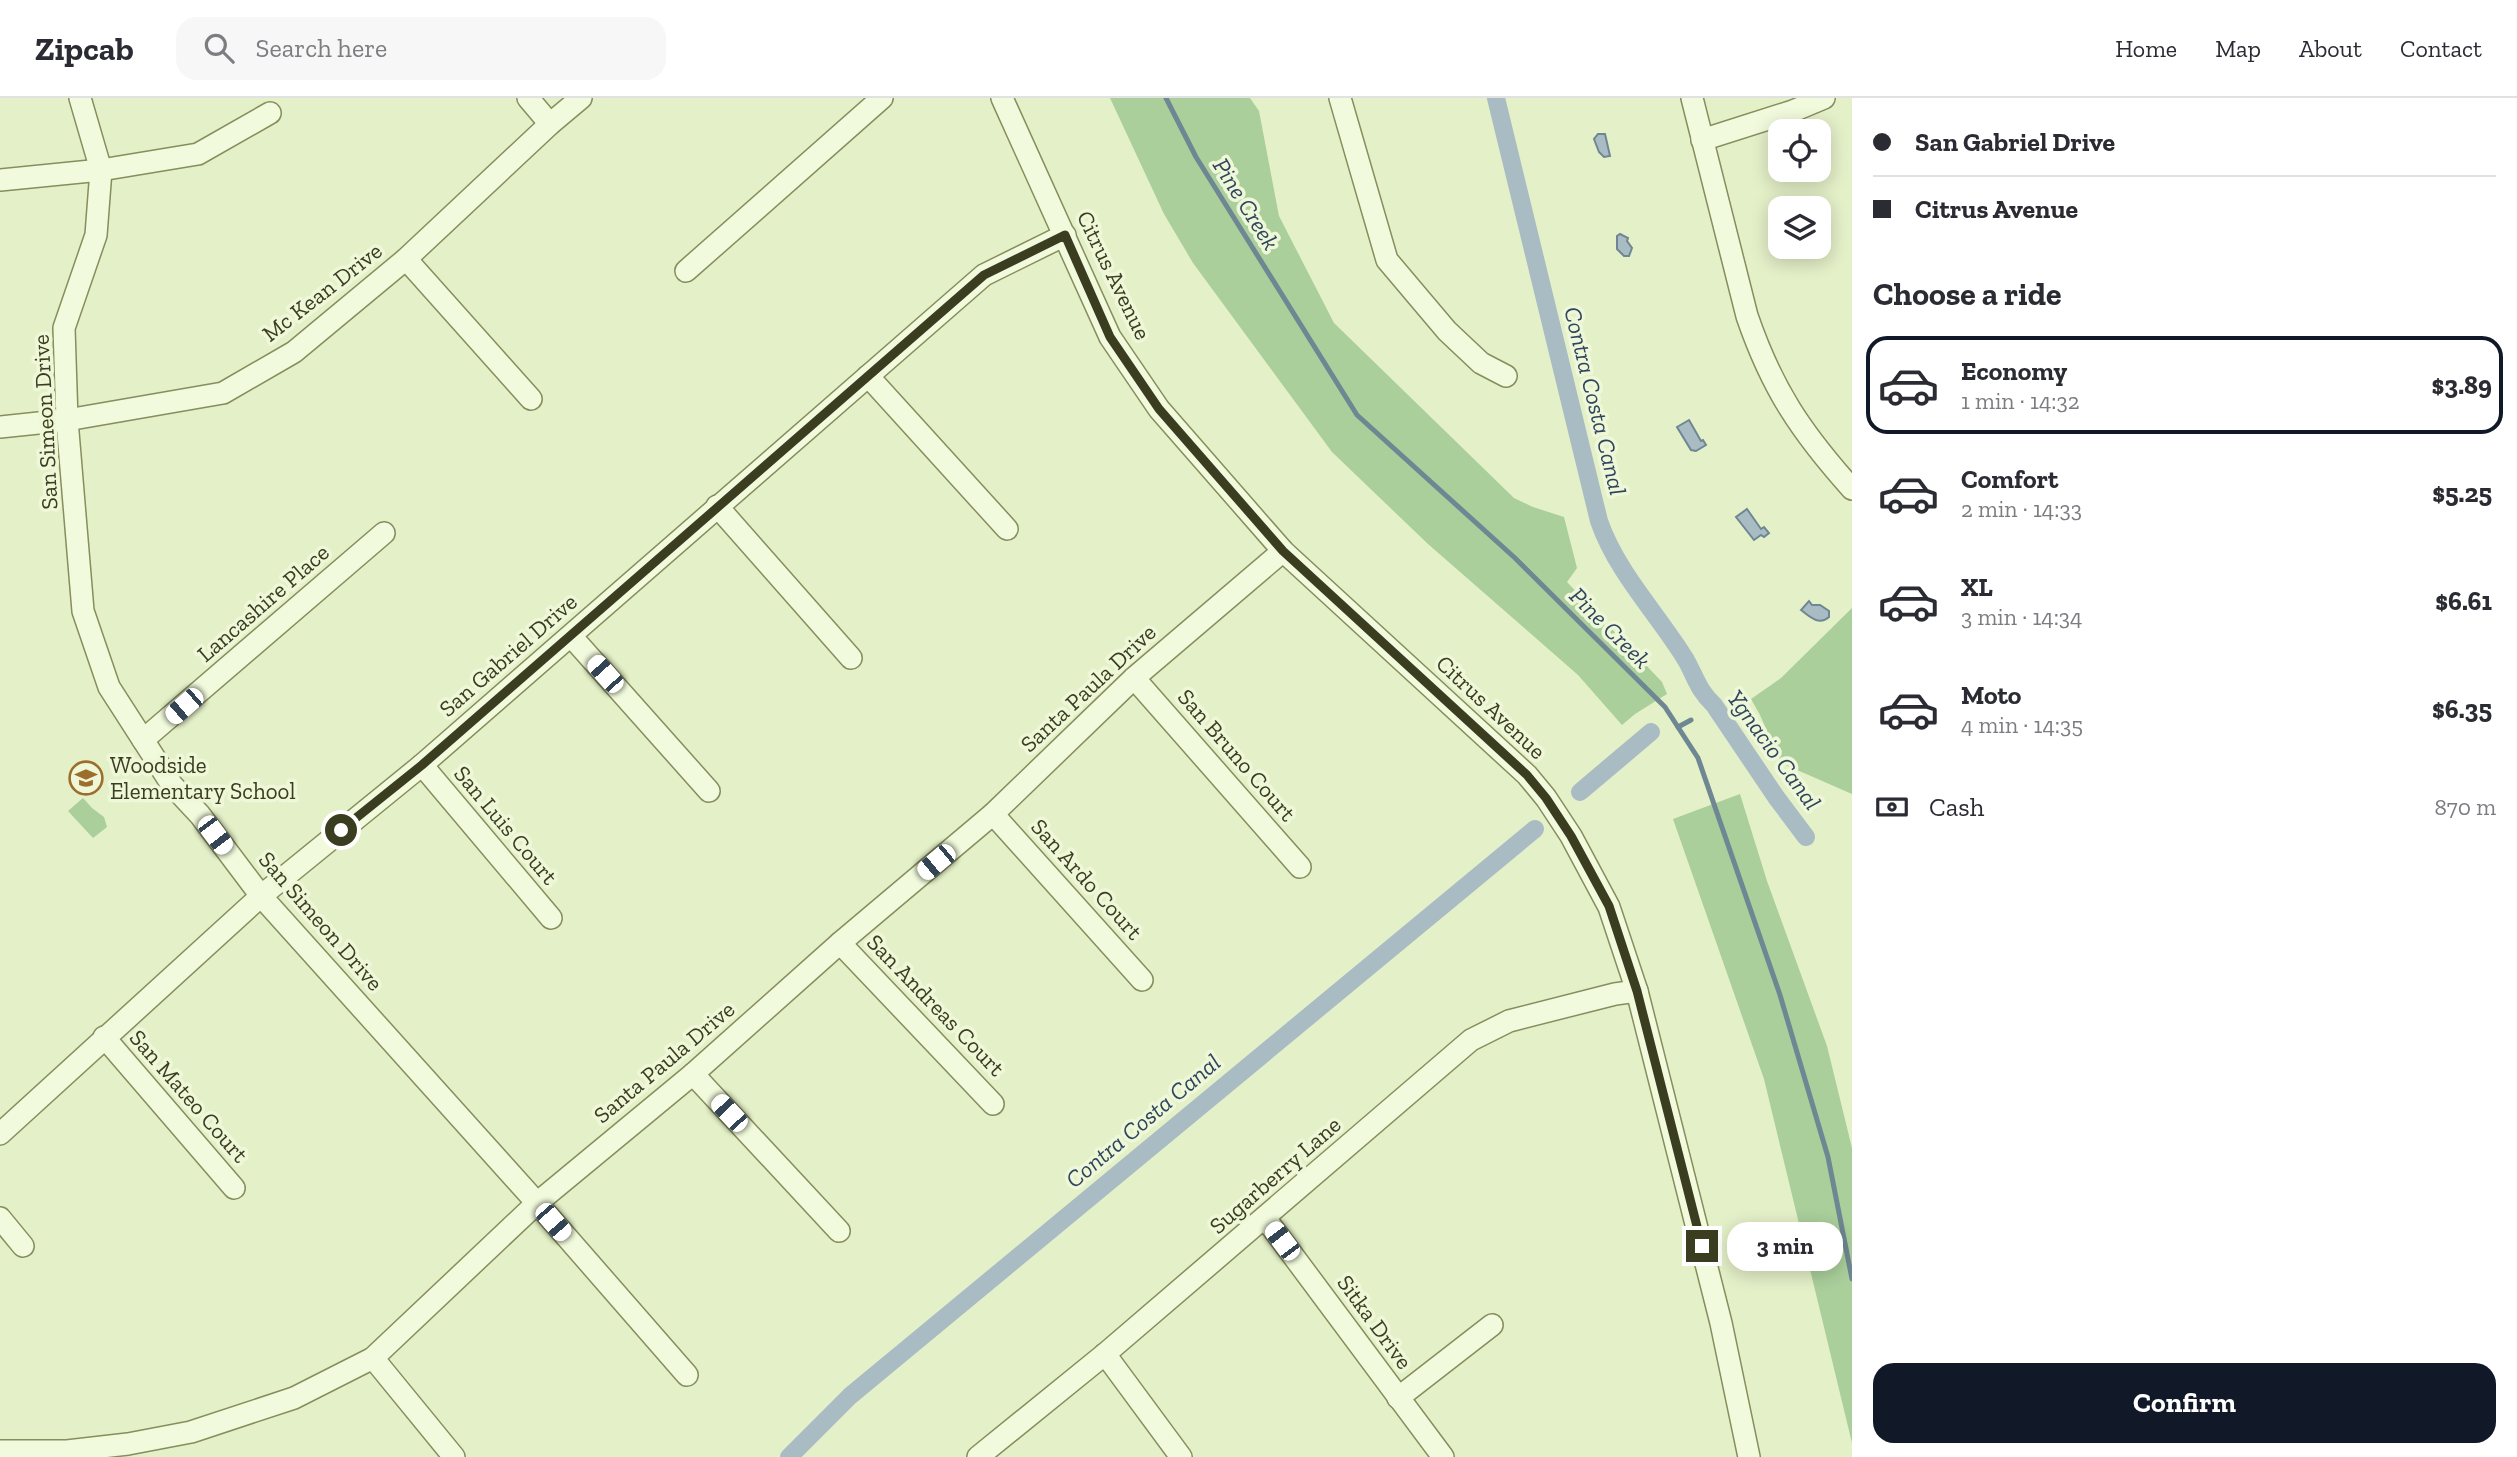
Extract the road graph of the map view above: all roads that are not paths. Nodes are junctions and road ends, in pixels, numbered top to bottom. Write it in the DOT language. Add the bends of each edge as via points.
graph roads {
  1 [pos="80,98"];
  2 [pos="528,98"];
  3 [pos="581,98"];
  4 [pos="881,98"];
  5 [pos="1002,98"];
  6 [pos="1340,98"];
  7 [pos="1692,98"];
  8 [pos="1824,98"];
  9 [pos="270,113"];
  10 [pos="550,124"];
  11 [pos="1702,140"];
  12 [pos="101,170"];
  13 [pos="0,180"];
  14 [pos="1065,235"];
  15 [pos="406,259"];
  16 [pos="686,271"];
  17 [pos="868,376"];
  18 [pos="1506,376"];
  19 [pos="531,399"];
  20 [pos="67,420"];
  21 [pos="0,427"];
  22 [pos="1852,489"];
  23 [pos="717,506"];
  24 [pos="1007,529"];
  25 [pos="384,533"];
  26 [pos="1283,551"];
  27 [pos="570,636"];
  28 [pos="851,657"];
  29 [pos="1135,678"];
  30 [pos="144,740"];
  31 [pos="422,765"];
  32 [pos="709,791"];
  33 [pos="993,814"];
  34 [pos="1300,867"];
  35 [pos="261,896"];
  36 [pos="551,918"];
  37 [pos="840,943"];
  38 [pos="1142,980"];
  39 [pos="1637,991"];
  40 [pos="104,1037"];
  41 [pos="692,1074"];
  42 [pos="993,1104"];
  43 [pos="0,1134"];
  44 [pos="234,1188"];
  45 [pos="537,1203"];
  46 [pos="0,1218"];
  47 [pos="1265,1218"];
  48 [pos="839,1231"];
  49 [pos="23,1246"];
  50 [pos="1492,1325"];
  51 [pos="1105,1354"];
  52 [pos="373,1358"];
  53 [pos="687,1375"];
  54 [pos="1398,1398"];
  55 [pos="0,1451"];
  56 [pos="454,1457"];
  57 [pos="978,1457"];
  58 [pos="1181,1457"];
  59 [pos="1443,1457"];
  60 [pos="1749,1457"];
  1 -- 12 [label="street, San Simeon Drive"];
  2 -- 10 [label="street"];
  3 -- 10 [label="street, Mc Kean Drive"];
  4 -- 16 [label="street"];
  5 -- 14 [label="street, Citrus Avenue"];
  6 -- 18 [label="street" via="1387,260 1447,331 1481,363"];
  7 -- 11 [label="street"];
  8 -- 11 [label="street"];
  9 -- 12 [label="street" via="198,154"];
  10 -- 15 [label="street, Mc Kean Drive"];
  11 -- 22 [label="street" via="1759,350 1790,412"];
  12 -- 13 [label="street"];
  12 -- 20 [label="street, San Simeon Drive" via="96,234 64,328"];
  14 -- 17 [label="street, San Gabriel Drive" via="984,275"];
  14 -- 26 [label="street, Citrus Avenue" via="1110,337 1159,409"];
  15 -- 19 [label="street"];
  15 -- 20 [label="street, Mc Kean Drive" via="294,352 223,393"];
  17 -- 23 [label="street, San Gabriel Drive"];
  17 -- 24 [label="street"];
  20 -- 21 [label="street, Mc Kean Drive"];
  20 -- 30 [label="street, San Simeon Drive" via="83,611 109,687"];
  23 -- 27 [label="street, San Gabriel Drive"];
  23 -- 28 [label="street"];
  25 -- 30 [label="street, Lancashire Place"];
  26 -- 29 [label="street, Santa Paula Drive"];
  26 -- 39 [label="street, Citrus Avenue" via="1541,792 1609,906"];
  27 -- 31 [label="street, San Gabriel Drive"];
  27 -- 32 [label="street"];
  29 -- 33 [label="street, Santa Paula Drive"];
  29 -- 34 [label="street, San Bruno Court"];
  30 -- 35 [label="street, San Simeon Drive" via="172,785"];
  31 -- 35 [label="street, San Gabriel Drive"];
  31 -- 36 [label="street, San Luis Court"];
  33 -- 37 [label="street, Santa Paula Drive"];
  33 -- 38 [label="street, San Ardo Court"];
  35 -- 40 [label="street, San Gabriel Drive"];
  35 -- 45 [label="street, San Simeon Drive"];
  37 -- 41 [label="street, Santa Paula Drive"];
  37 -- 42 [label="street, San Andreas Court"];
  39 -- 47 [label="street, Sugarberry Lane" via="1509,1021 1471,1040"];
  39 -- 60 [label="street, Citrus Avenue" via="1721,1323"];
  40 -- 43 [label="street, San Gabriel Drive"];
  40 -- 44 [label="street, San Mateo Court"];
  41 -- 45 [label="street, Santa Paula Drive"];
  41 -- 48 [label="street"];
  45 -- 52 [label="street, Santa Paula Drive"];
  45 -- 53 [label="street, San Simeon Drive"];
  46 -- 49 [label="street"];
  47 -- 51 [label="street, Sugarberry Lane"];
  47 -- 54 [label="street, Sitka Drive"];
  50 -- 54 [label="street"];
  51 -- 57 [label="street, Sugarberry Lane"];
  51 -- 58 [label="street"];
  52 -- 55 [label="street, Santa Paula Drive" via="294,1398 191,1432 67,1451"];
  52 -- 56 [label="street"];
  54 -- 59 [label="street, Sitka Drive"];
}
